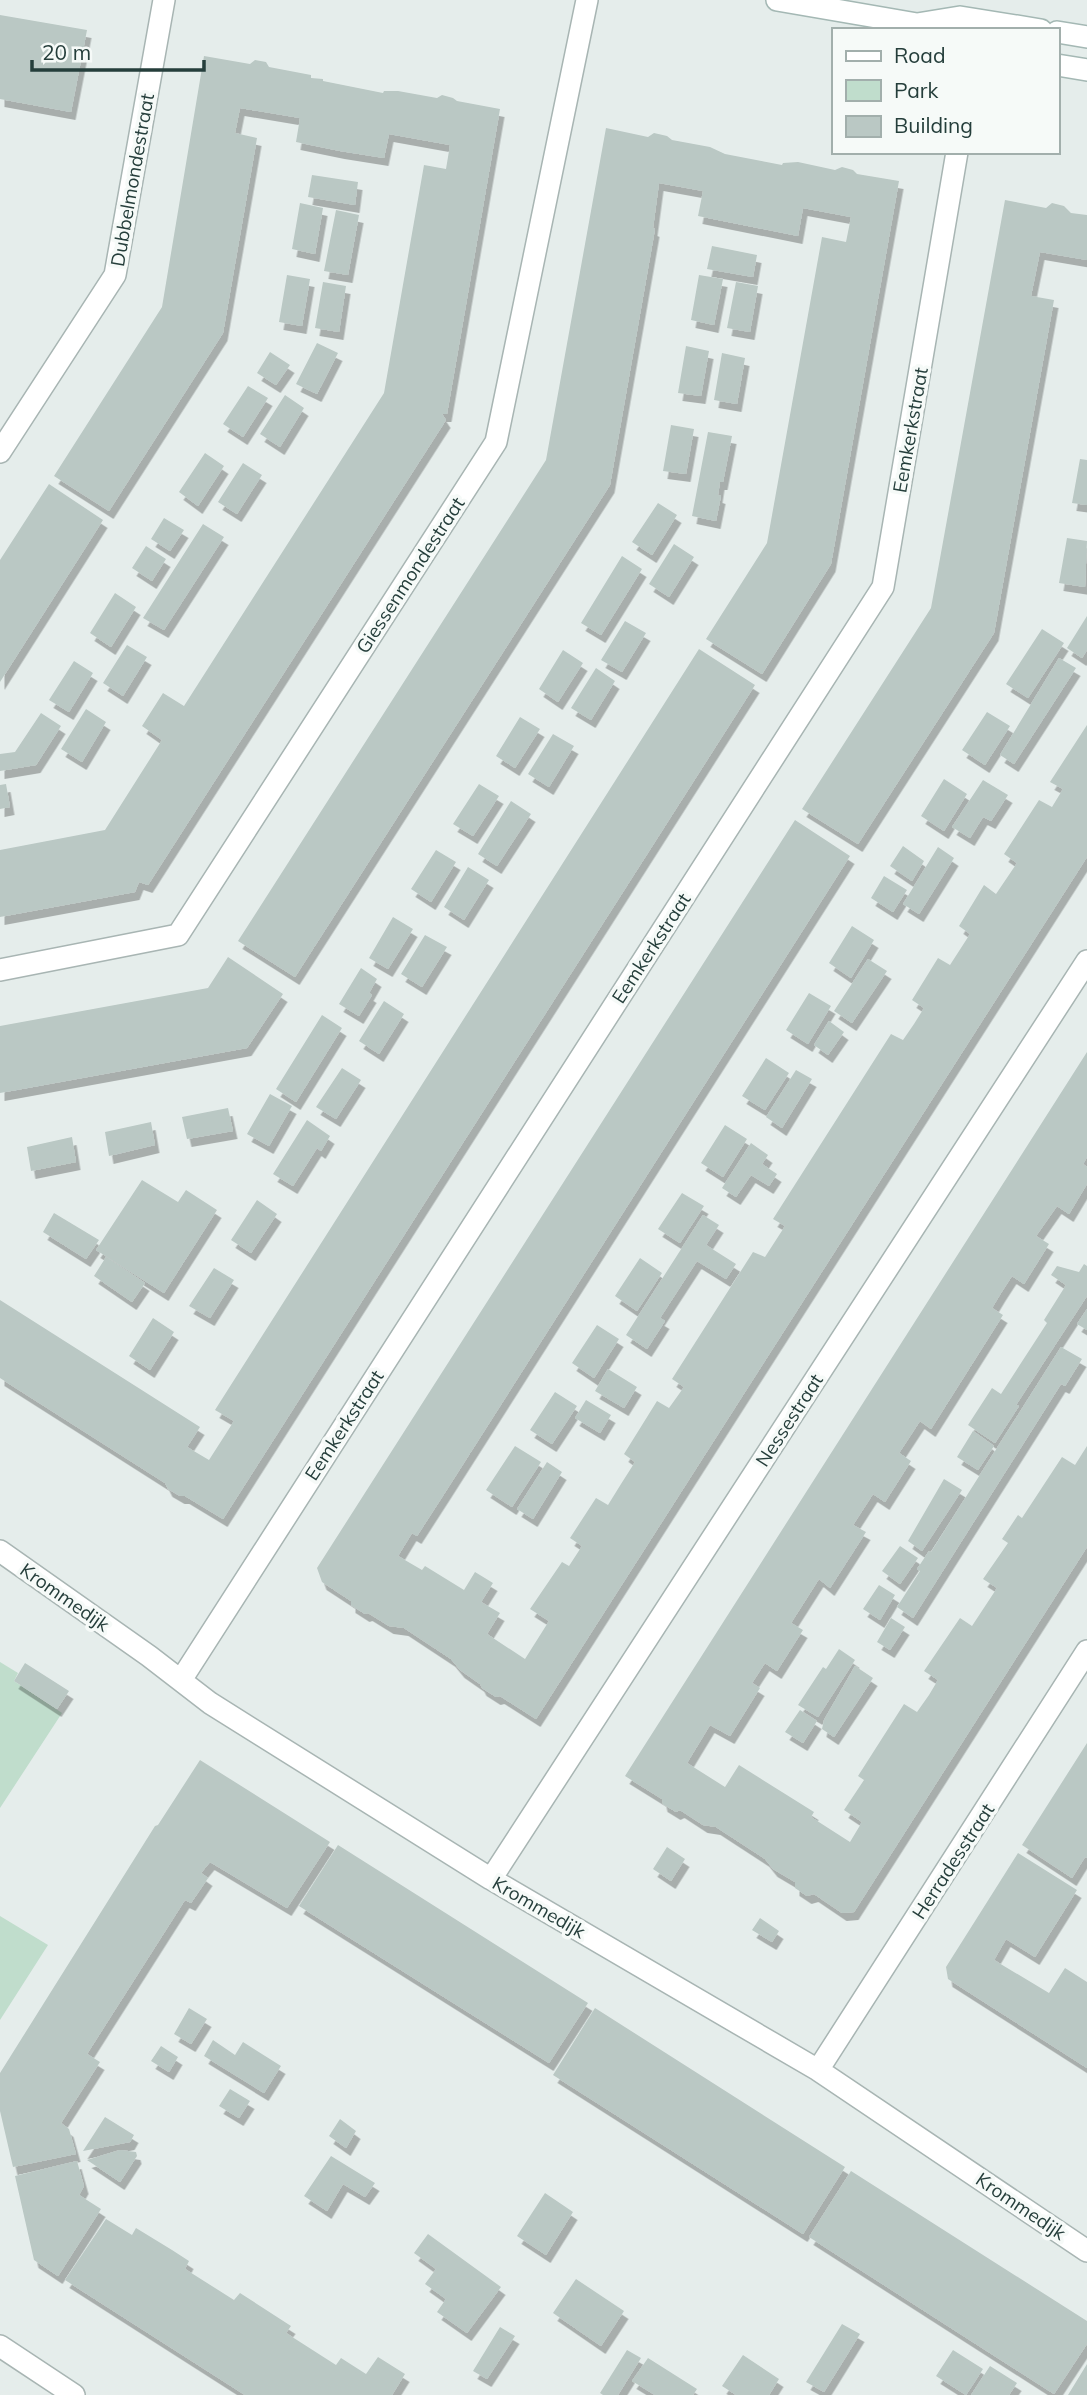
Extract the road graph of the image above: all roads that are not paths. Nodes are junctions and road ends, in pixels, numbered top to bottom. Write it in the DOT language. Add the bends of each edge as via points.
graph roads {
  1 [pos="164,0"];
  2 [pos="587,0"];
  3 [pos="778,0"];
  4 [pos="922,27"];
  5 [pos="1029,28"];
  6 [pos="1059,32"];
  7 [pos="1087,37"];
  8 [pos="1059,65"];
  9 [pos="1087,70"];
  10 [pos="957,154"];
  11 [pos="0,452"];
  12 [pos="1087,961"];
  13 [pos="0,970"];
  14 [pos="0,1550"];
  15 [pos="1087,1651"];
  16 [pos="181,1680"];
  17 [pos="491,1879"];
  18 [pos="818,2070"];
  19 [pos="1087,2251"];
  20 [pos="0,2346"];
  21 [pos="74,2395"];
  1 -- 11 [label="street, Dubbelmondestraat" via="115,275"];
  2 -- 13 [label="street, Giessenmondestraat" via="496,442 178,935"];
  3 -- 4 [label="street"];
  4 -- 5 [label="street" via="960,17"];
  6 -- 7 [label="street"];
  8 -- 9 [label="street"];
  10 -- 16 [label="street, Eemkerkstraat" via="883,587"];
  12 -- 17 [label="street, Nessestraat"];
  14 -- 16 [label="street, Krommedijk"];
  15 -- 18 [label="street, Herradesstraat"];
  16 -- 17 [label="street, Krommedijk" via="210,1703"];
  17 -- 18 [label="street, Krommedijk"];
  18 -- 19 [label="street, Krommedijk"];
  20 -- 21 [label="street"];
}
